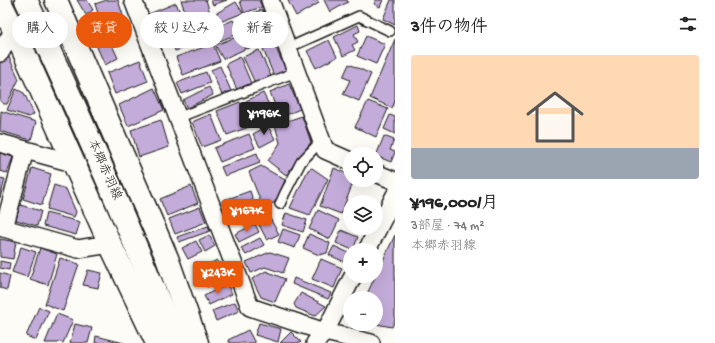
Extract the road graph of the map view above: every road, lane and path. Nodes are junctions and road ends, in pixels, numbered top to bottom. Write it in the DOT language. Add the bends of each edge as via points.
graph roads {
  1 [pos="26,0"];
  2 [pos="56,0"];
  3 [pos="133,0"];
  4 [pos="270,0"];
  5 [pos="0,2"];
  6 [pos="274,12"];
  7 [pos="12,26"];
  8 [pos="390,31"];
  9 [pos="12,33"];
  10 [pos="22,48"];
  11 [pos="288,48"];
  12 [pos="0,53"];
  13 [pos="296,72"];
  14 [pos="177,118"];
  15 [pos="322,140"];
  16 [pos="0,143"];
  17 [pos="25,150"];
  18 [pos="343,158"];
  19 [pos="73,163"];
  20 [pos="383,175"];
  21 [pos="395,181"];
  22 [pos="395,195"];
  23 [pos="280,204"];
  24 [pos="2,228"];
  25 [pos="371,243"];
  26 [pos="110,244"];
  27 [pos="349,283"];
  28 [pos="320,337"];
  29 [pos="157,343"];
  30 [pos="176,343"];
  31 [pos="197,343"];
  32 [pos="371,343"];
  1 -- 30 [label="main road, 本郷赤羽線" via="70,93"];
  2 -- 31 [label="main road" via="167,258"];
  3 -- 14 [label="street"];
  4 -- 6 [label="street"];
  5 -- 7 [label="main road"];
  8 -- 11 [label="lane" via="360,16"];
  9 -- 12 [label="street"];
  10 -- 19 [label="main road"];
  11 -- 13 [label="street"];
  13 -- 14 [label="lane"];
  13 -- 15 [label="street"];
  14 -- 28 [label="street" via="250,307"];
  15 -- 18 [label="street" via="325,150"];
  15 -- 23 [label="lane" via="301,162"];
  16 -- 17 [label="street"];
  17 -- 19 [label="street"];
  17 -- 24 [label="street"];
  19 -- 26 [label="main road"];
  20 -- 21 [label="street"];
  22 -- 25 [label="street"];
  24 -- 26 [label="street" via="78,249"];
  26 -- 29 [label="main road"];
  27 -- 28 [label="street"];
  28 -- 32 [label="street"];
}
